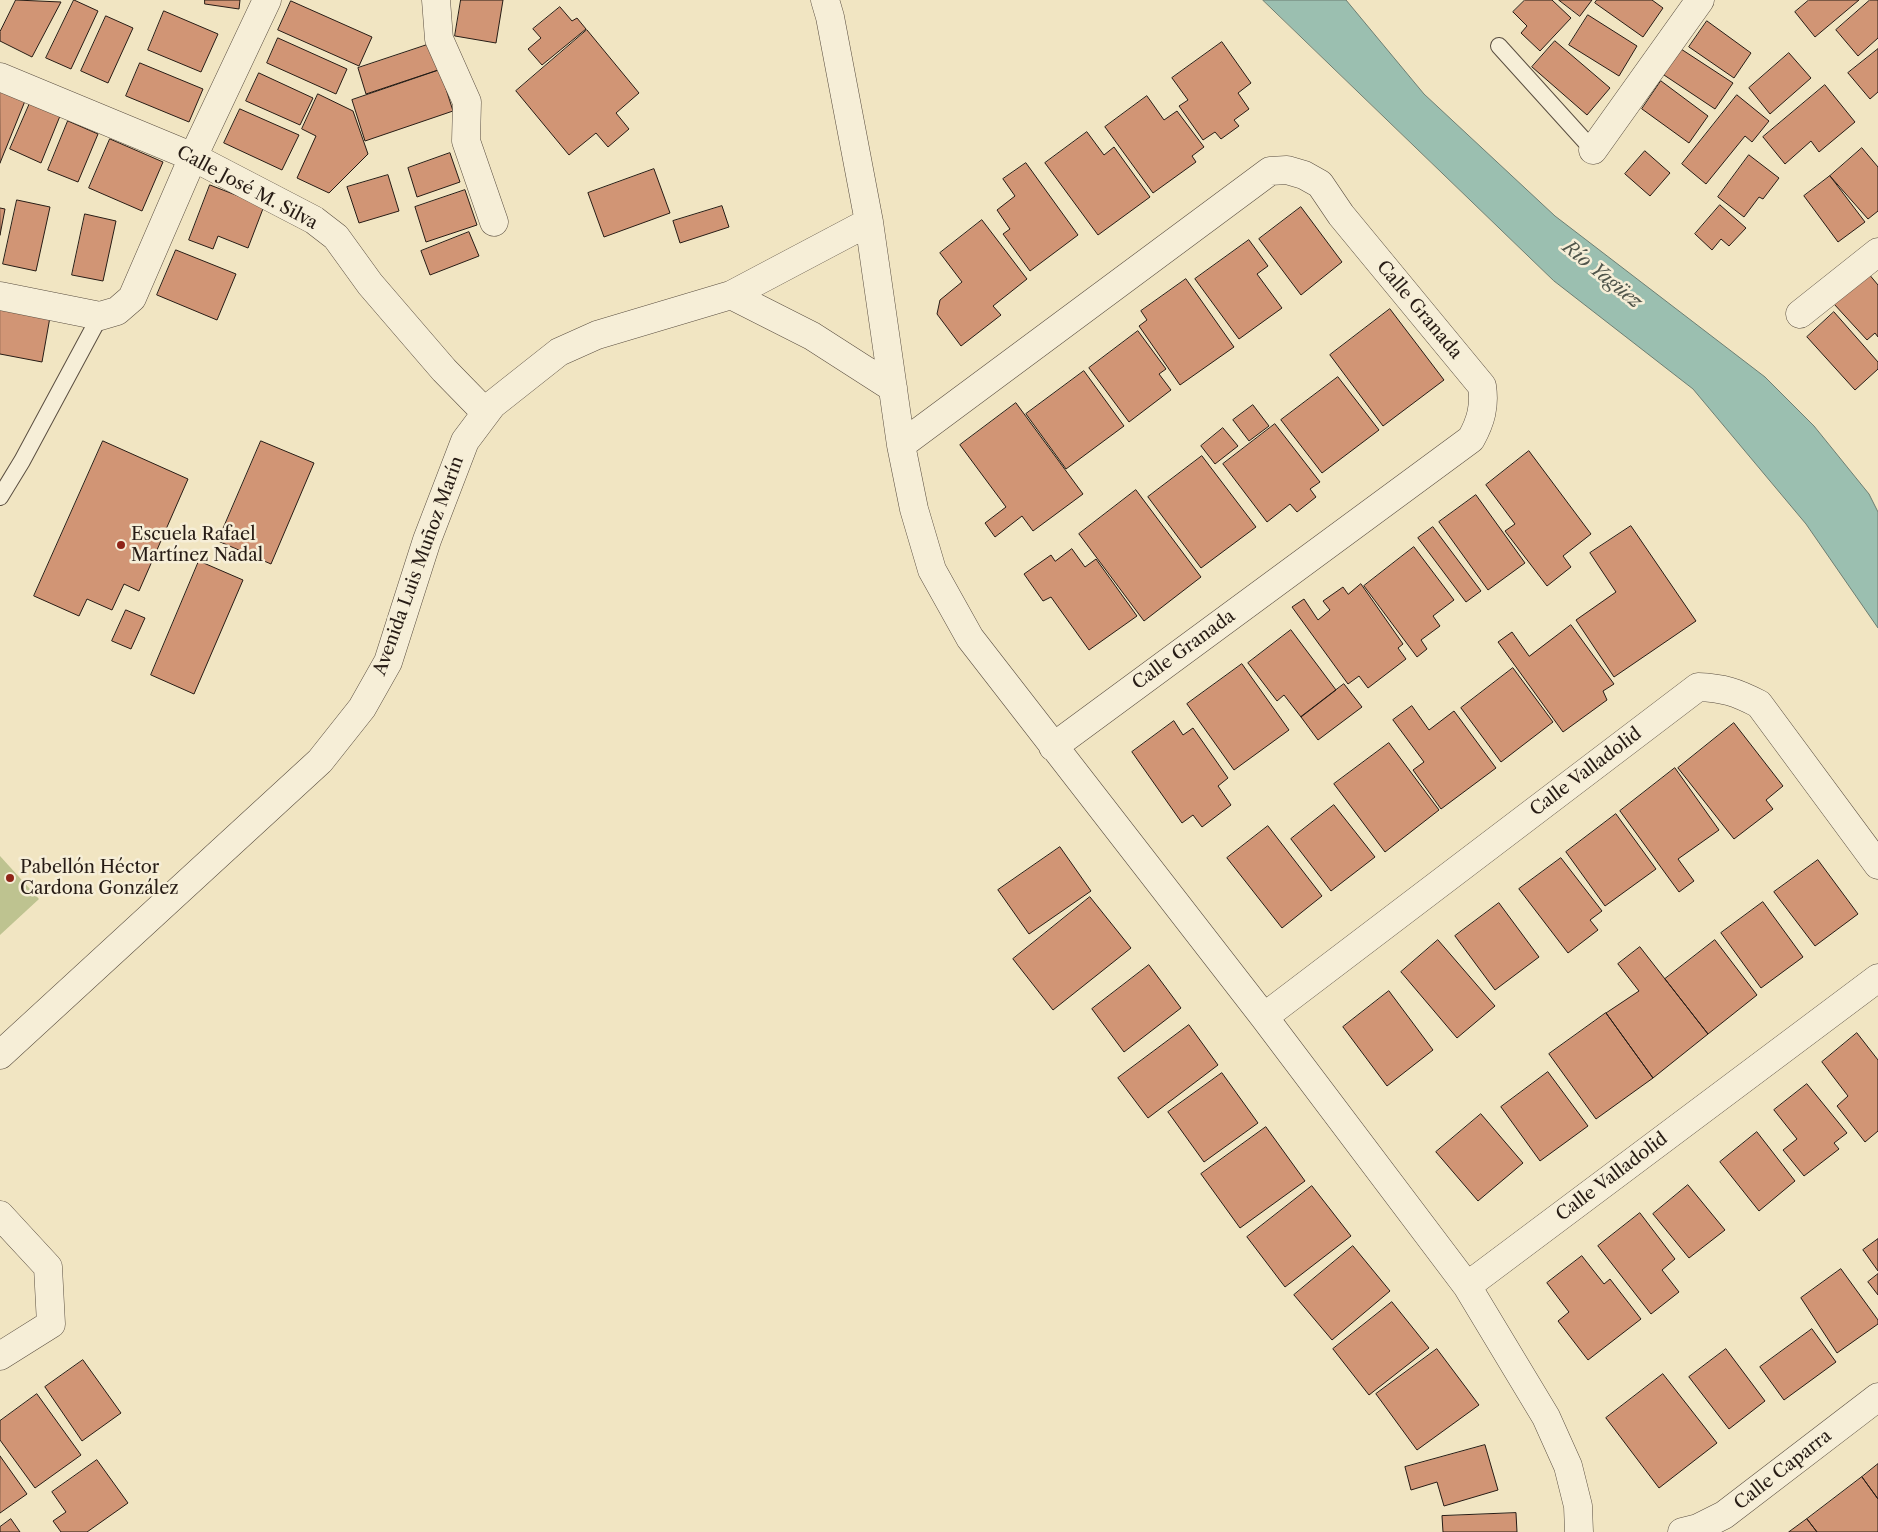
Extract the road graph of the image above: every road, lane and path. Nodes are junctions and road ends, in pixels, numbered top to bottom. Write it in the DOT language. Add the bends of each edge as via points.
graph roads {
  1 [pos="267,0"];
  2 [pos="436,0"];
  3 [pos="825,0"];
  4 [pos="1700,0"];
  5 [pos="1498,46"];
  6 [pos="0,77"];
  7 [pos="1593,150"];
  8 [pos="193,157"];
  9 [pos="494,222"];
  10 [pos="869,222"];
  11 [pos="1878,252"];
  12 [pos="732,295"];
  13 [pos="0,296"];
  14 [pos="1800,314"];
  15 [pos="100,316"];
  16 [pos="893,388"];
  17 [pos="485,412"];
  18 [pos="901,445"];
  19 [pos="0,497"];
  20 [pos="1053,747"];
  21 [pos="1878,865"];
  22 [pos="1878,978"];
  23 [pos="1264,1017"];
  24 [pos="0,1055"];
  25 [pos="2,1217"];
  26 [pos="1466,1286"];
  27 [pos="0,1356"];
  28 [pos="1878,1397"];
  29 [pos="1579,1532"];
  30 [pos="1682,1532"];
  1 -- 8 [label="street"];
  2 -- 9 [label="street" via="440,39 467,102 466,140"];
  3 -- 10 [label="street"];
  4 -- 7 [label="street"];
  5 -- 7 [label="lane"];
  6 -- 8 [label="street, Calle José M. Silva"];
  8 -- 15 [label="street" via="132,298 117,311"];
  8 -- 17 [label="street, Calle José M. Silva" via="314,220 336,238 370,284"];
  10 -- 12 [label="street, Avenida Luis Muñoz Marín"];
  10 -- 16 [label="street"];
  11 -- 14 [label="street"];
  12 -- 16 [label="street" via="812,336"];
  12 -- 17 [label="street, Avenida Luis Muñoz Marín" via="597,335 559,352"];
  13 -- 15 [label="street"];
  15 -- 19 [label="lane"];
  16 -- 18 [label="street"];
  17 -- 24 [label="street, Avenida Luis Muñoz Marín" via="465,441 427,540 388,662 362,708 320,761"];
  18 -- 20 [label="street" via="914,509 932,570 970,638"];
  18 -- 20 [label="street, Calle Granada" via="1270,171 1286,170 1320,184 1341,215 1482,386 1484,399 1480,423 1471,439"];
  20 -- 23 [label="street"];
  21 -- 23 [label="street, Calle Valladolid" via="1758,704 1738,693 1698,687"];
  22 -- 26 [label="street, Calle Valladolid"];
  23 -- 26 [label="street"];
  25 -- 27 [label="street" via="48,1267 51,1324"];
  26 -- 29 [label="street" via="1546,1417 1568,1466 1578,1506"];
  28 -- 30 [label="street, Calle Caparra" via="1724,1515"];
}
